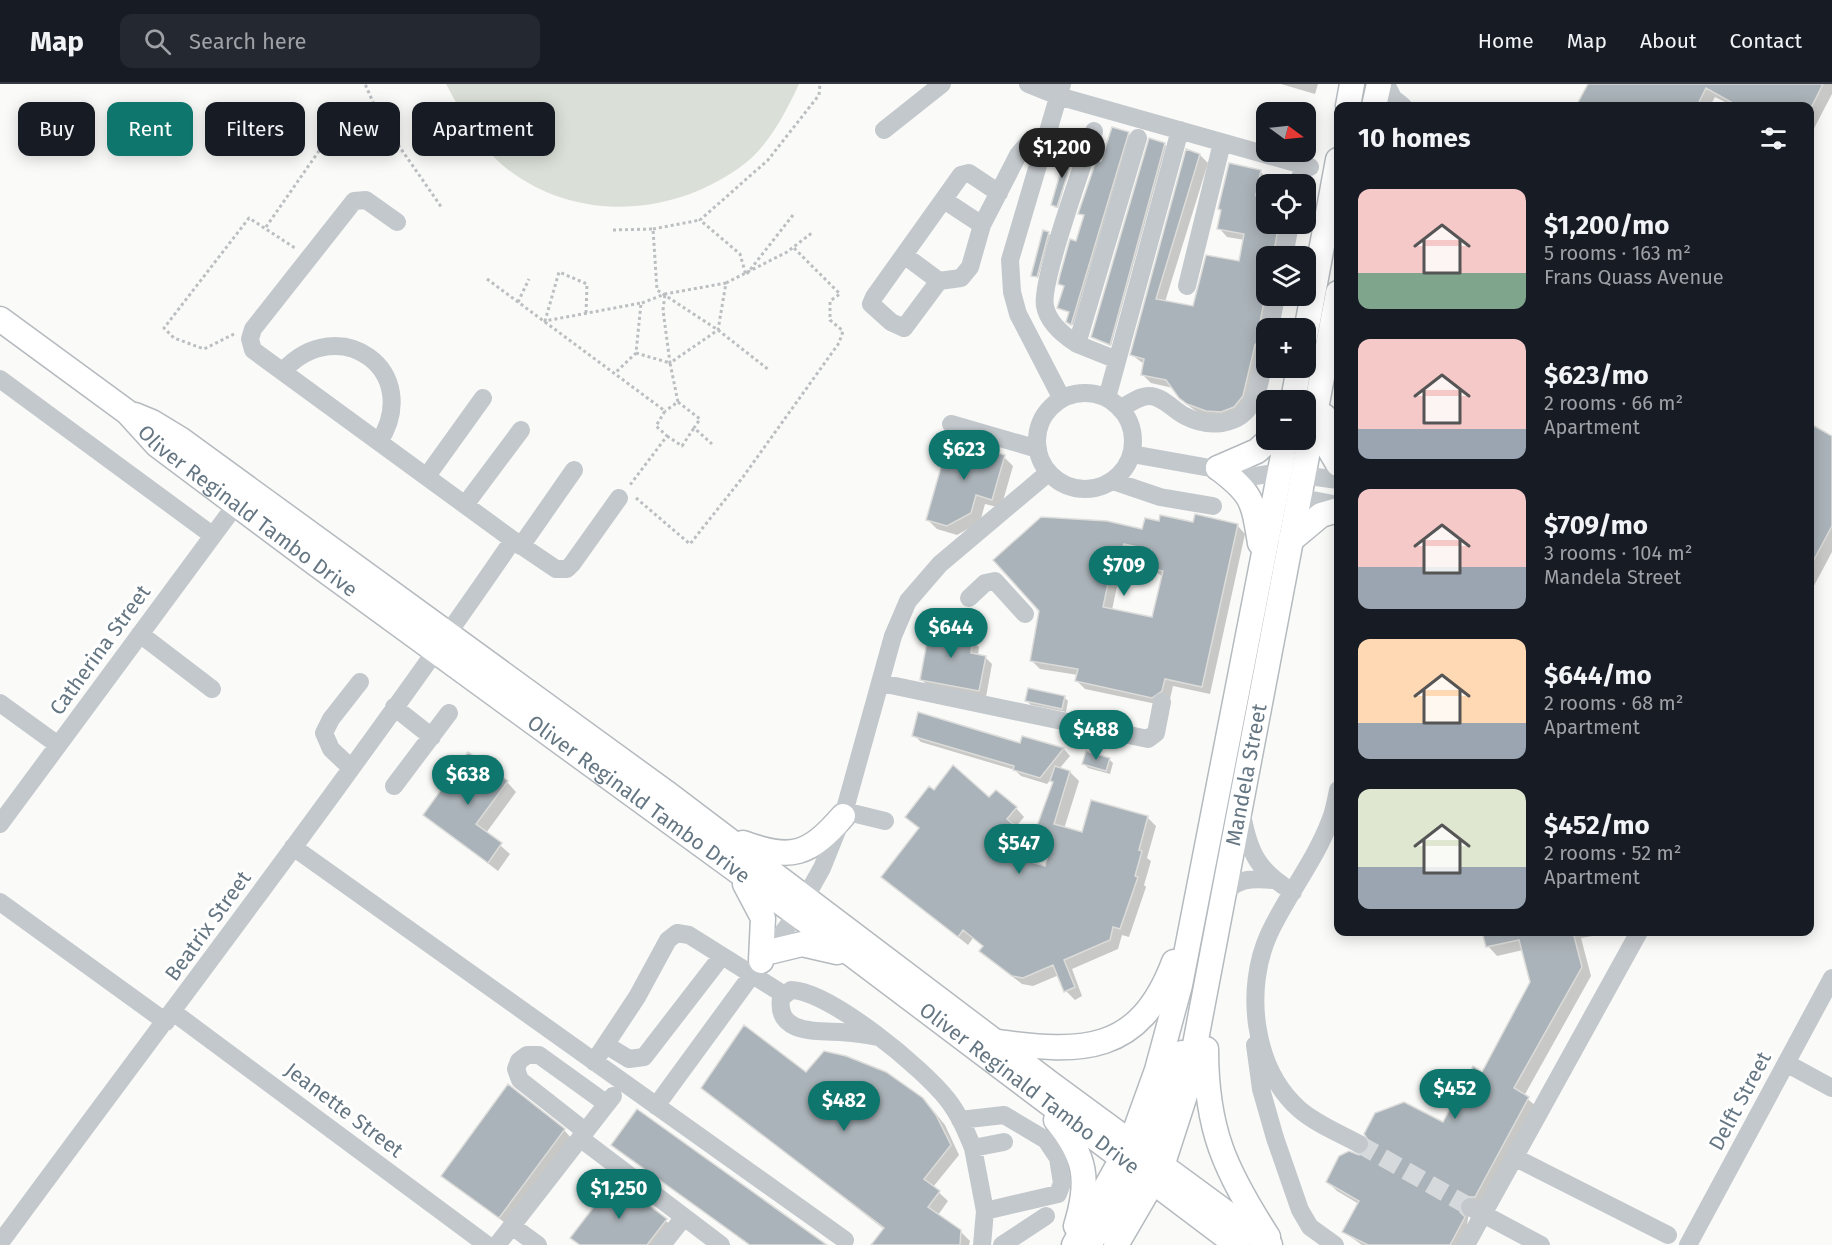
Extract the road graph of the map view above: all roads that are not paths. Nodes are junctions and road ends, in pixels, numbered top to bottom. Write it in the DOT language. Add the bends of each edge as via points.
graph roads {
  1 [pos="942,84"];
  2 [pos="1028,84"];
  3 [pos="1352,84"];
  4 [pos="1378,84"];
  5 [pos="1386,84"];
  6 [pos="1060,90"];
  7 [pos="1349,102"];
  8 [pos="1375,102"];
  9 [pos="1398,102"];
  10 [pos="884,130"];
  11 [pos="1180,130"];
  12 [pos="1094,131"];
  13 [pos="1046,136"];
  14 [pos="1138,138"];
  15 [pos="1222,142"];
  16 [pos="1303,174"];
  17 [pos="1334,181"];
  18 [pos="999,193"];
  19 [pos="944,200"];
  20 [pos="397,222"];
  21 [pos="982,225"];
  22 [pos="904,255"];
  23 [pos="939,281"];
  24 [pos="1187,286"];
  25 [pos="1334,316"];
  26 [pos="1309,318"];
  27 [pos="0,319"];
  28 [pos="1077,344"];
  29 [pos="1117,360"];
  30 [pos="283,371"];
  31 [pos="1259,378"];
  32 [pos="0,380"];
  33 [pos="1323,381"];
  34 [pos="483,398"];
  35 [pos="1062,399"];
  36 [pos="1114,404"];
  37 [pos="951,424"];
  38 [pos="520,430"];
  39 [pos="379,442"];
  40 [pos="1038,449"];
  41 [pos="1258,450"];
  42 [pos="1284,450"];
  43 [pos="1132,454"];
  44 [pos="1334,456"];
  45 [pos="1218,468"];
  46 [pos="574,470"];
  47 [pos="1048,473"];
  48 [pos="427,476"];
  49 [pos="1113,481"];
  50 [pos="1334,481"];
  51 [pos="1278,482"];
  52 [pos="1302,487"];
  53 [pos="627,495"];
  54 [pos="242,496"];
  55 [pos="1334,503"];
  56 [pos="465,505"];
  57 [pos="1213,506"];
  58 [pos="1334,511"];
  59 [pos="213,535"];
  60 [pos="1291,540"];
  61 [pos="517,543"];
  62 [pos="1263,557"];
  63 [pos="969,598"];
  64 [pos="1025,614"];
  65 [pos="140,634"];
  66 [pos="443,642"];
  67 [pos="360,682"];
  68 [pos="881,683"];
  69 [pos="212,689"];
  70 [pos="1162,702"];
  71 [pos="0,703"];
  72 [pos="394,707"];
  73 [pos="449,713"];
  74 [pos="432,737"];
  75 [pos="58,745"];
  76 [pos="350,767"];
  77 [pos="394,786"];
  78 [pos="1240,804"];
  79 [pos="1334,808"];
  80 [pos="843,813"];
  81 [pos="885,821"];
  82 [pos="0,824"];
  83 [pos="721,835"];
  84 [pos="293,847"];
  85 [pos="739,875"];
  86 [pos="1273,880"];
  87 [pos="1293,892"];
  88 [pos="1222,896"];
  89 [pos="1198,898"];
  90 [pos="0,902"];
  91 [pos="801,907"];
  92 [pos="1638,936"];
  93 [pos="722,956"];
  94 [pos="854,956"];
  95 [pos="761,962"];
  96 [pos="1832,978"];
  97 [pos="1206,989"];
  98 [pos="783,994"];
  99 [pos="830,1003"];
  100 [pos="1256,1016"];
  101 [pos="170,1017"];
  102 [pos="827,1032"];
  103 [pos="878,1037"];
  104 [pos="995,1041"];
  105 [pos="606,1045"];
  106 [pos="594,1062"];
  107 [pos="1786,1063"];
  108 [pos="623,1083"];
  109 [pos="1832,1088"];
  110 [pos="1032,1092"];
  111 [pos="607,1104"];
  112 [pos="656,1106"];
  113 [pos="960,1120"];
  114 [pos="583,1134"];
  115 [pos="1005,1142"];
  116 [pos="1359,1144"];
  117 [pos="973,1148"];
  118 [pos="1131,1150"];
  119 [pos="1516,1158"];
  120 [pos="1153,1174"];
  121 [pos="985,1210"];
  122 [pos="1477,1211"];
  123 [pos="1046,1216"];
  124 [pos="684,1217"];
  125 [pos="512,1226"];
  126 [pos="1668,1235"];
  127 [pos="844,1240"];
  128 [pos="0,1243"];
  129 [pos="487,1245"];
  130 [pos="497,1245"];
  131 [pos="538,1245"];
  132 [pos="662,1245"];
  133 [pos="721,1245"];
  134 [pos="982,1245"];
  135 [pos="1002,1245"];
  136 [pos="1072,1245"];
  137 [pos="1088,1245"];
  138 [pos="1116,1245"];
  139 [pos="1237,1245"];
  140 [pos="1272,1245"];
  141 [pos="1335,1245"];
  142 [pos="1466,1245"];
  143 [pos="1541,1245"];
  144 [pos="1688,1245"];
  1 -- 10 [label="street"];
  2 -- 6 [label="street"];
  3 -- 7 [label="main road"];
  4 -- 8 [label="main road"];
  5 -- 9 [label="street"];
  6 -- 11 [label="street"];
  6 -- 13 [label="street"];
  11 -- 15 [label="street"];
  11 -- 29 [label="street"];
  12 -- 28 [label="street" via="1048,276 1044,302 1058,330"];
  13 -- 18 [label="street" via="1035,137 1025,145"];
  13 -- 35 [label="street" via="1013,246 1010,274 1018,314"];
  14 -- 28 [label="street"];
  15 -- 16 [label="street" via="1306,166"];
  15 -- 24 [label="street"];
  17 -- 26 [label="main road"];
  18 -- 19 [label="street" via="966,173 960,175"];
  18 -- 21 [label="street"];
  19 -- 21 [label="street"];
  19 -- 22 [label="street"];
  20 -- 30 [label="street" via="371,203 358,199 351,203 253,329 249,340 253,350"];
  21 -- 23 [label="street" via="968,272 955,280"];
  22 -- 23 [label="street"];
  22 -- 23 [label="street" via="872,302 899,328 906,326"];
  25 -- 33 [label="main road, Mandela Street"];
  27 -- 54 [label="main road, Oliver Reginald Tambo Drive" via="127,412 157,445"];
  28 -- 29 [label="street"];
  29 -- 36 [label="street"];
  30 -- 39 [label="street"];
  30 -- 39 [label="street" via="298,357 330,346 357,348 373,359 386,377 392,399 388,424"];
  31 -- 36 [label="street" via="1253,401 1230,422 1215,424 1190,418 1151,396"];
  32 -- 59 [label="street"];
  33 -- 44 [label="main road" via="1325,438"];
  33 -- 52 [label="main road, Mandela Street"];
  34 -- 48 [label="street"];
  35 -- 36 [label="street" via="1084,393"];
  35 -- 40 [label="street" via="1048,409 1040,424"];
  36 -- 43 [label="street" via="1131,426"];
  37 -- 40 [label="street"];
  38 -- 56 [label="street"];
  39 -- 48 [label="street"];
  40 -- 47 [label="street"];
  41 -- 45 [label="main road"];
  42 -- 51 [label="main road, Mandela Street"];
  43 -- 45 [label="street"];
  43 -- 49 [label="street"];
  45 -- 51 [label="street"];
  45 -- 62 [label="main road" via="1250,496"];
  46 -- 61 [label="street, Beatrix Street"];
  47 -- 49 [label="street" via="1079,489 1100,488"];
  47 -- 68 [label="street" via="918,586 900,614"];
  48 -- 56 [label="street"];
  49 -- 57 [label="street" via="1160,497"];
  50 -- 52 [label="street"];
  51 -- 52 [label="street"];
  51 -- 62 [label="main road, Mandela Street"];
  52 -- 55 [label="street"];
  52 -- 60 [label="main road, Mandela Street"];
  53 -- 61 [label="street" via="567,569 556,569"];
  54 -- 59 [label="street, Catherina Street"];
  54 -- 66 [label="main road, Oliver Reginald Tambo Drive"];
  56 -- 61 [label="street"];
  58 -- 60 [label="main road" via="1321,515"];
  59 -- 65 [label="street, Catherina Street"];
  60 -- 78 [label="main road, Mandela Street"];
  61 -- 66 [label="street, Beatrix Street"];
  62 -- 89 [label="main road, Mandela Street"];
  63 -- 64 [label="street" via="985,583 995,581"];
  65 -- 69 [label="street"];
  65 -- 75 [label="street, Catherina Street"];
  66 -- 72 [label="street, Beatrix Street"];
  66 -- 83 [label="main road, Oliver Reginald Tambo Drive"];
  66 -- 85 [label="main road, Oliver Reginald Tambo Drive"];
  67 -- 76 [label="street" via="324,733 331,749"];
  68 -- 70 [label="street" via="1148,739 1156,733"];
  68 -- 80 [label="street"];
  71 -- 75 [label="street"];
  72 -- 74 [label="street"];
  72 -- 76 [label="street, Beatrix Street"];
  73 -- 74 [label="street"];
  74 -- 77 [label="street"];
  75 -- 82 [label="street, Catherina Street"];
  76 -- 84 [label="street, Beatrix Street"];
  78 -- 86 [label="street" via="1254,857"];
  78 -- 88 [label="main road, Mandela Street"];
  79 -- 87 [label="street" via="1331,821"];
  80 -- 81 [label="street"];
  80 -- 83 [label="main road" via="817,843 792,854 762,850"];
  80 -- 91 [label="street" via="822,868"];
  83 -- 91 [label="main road, Oliver Reginald Tambo Drive"];
  84 -- 101 [label="street, Beatrix Street"];
  84 -- 106 [label="street"];
  85 -- 91 [label="main road, Oliver Reginald Tambo Drive"];
  85 -- 95 [label="main road" via="763,918"];
  86 -- 87 [label="street"];
  86 -- 88 [label="street" via="1244,879"];
  87 -- 100 [label="street" via="1269,935 1262,957"];
  88 -- 97 [label="main road, Mandela Street"];
  89 -- 104 [label="main road" via="1159,994 1122,1031 1080,1048"];
  89 -- 118 [label="main road, Mandela Street" via="1180,985"];
  90 -- 101 [label="street, Jeanette Street"];
  91 -- 94 [label="main road, Oliver Reginald Tambo Drive"];
  91 -- 95 [label="street"];
  91 -- 104 [label="main road, Oliver Reginald Tambo Drive"];
  92 -- 119 [label="street"];
  93 -- 95 [label="street"];
  93 -- 105 [label="street" via="644,1057 629,1059"];
  93 -- 105 [label="street" via="689,935 672,935"];
  94 -- 95 [label="main road" via="802,944"];
  94 -- 110 [label="main road, Oliver Reginald Tambo Drive"];
  95 -- 98 [label="street"];
  95 -- 112 [label="street"];
  96 -- 107 [label="street, Delft Street"];
  97 -- 118 [label="main road" via="1149,1140"];
  97 -- 120 [label="main road, Mandela Street" via="1186,1092"];
  97 -- 140 [label="main road" via="1206,1073 1211,1119 1229,1172"];
  98 -- 99 [label="street" via="798,990"];
  98 -- 102 [label="street" via="781,1009 786,1019 803,1031"];
  99 -- 102 [label="street" via="832,1016"];
  99 -- 103 [label="street"];
  100 -- 116 [label="street" via="1268,1063 1286,1094 1310,1117"];
  100 -- 141 [label="street" via="1257,1072 1284,1166 1305,1221"];
  101 -- 128 [label="street, Beatrix Street"];
  101 -- 129 [label="street, Jeanette Street"];
  102 -- 103 [label="street"];
  103 -- 113 [label="street" via="936,1086"];
  104 -- 118 [label="main road, Oliver Reginald Tambo Drive"];
  105 -- 106 [label="street"];
  106 -- 108 [label="street"];
  107 -- 109 [label="street"];
  107 -- 144 [label="street, Delft Street"];
  108 -- 111 [label="street"];
  108 -- 112 [label="street"];
  110 -- 118 [label="main road, Oliver Reginald Tambo Drive"];
  110 -- 136 [label="main road" via="1072,1140 1084,1171 1082,1208"];
  111 -- 114 [label="street"];
  111 -- 114 [label="street" via="539,1055 527,1055 519,1061 516,1068 520,1080"];
  112 -- 127 [label="street"];
  113 -- 117 [label="street"];
  113 -- 121 [label="street" via="1007,1116 1046,1140 1058,1158 1062,1183 1058,1194"];
  114 -- 124 [label="street"];
  114 -- 125 [label="street"];
  115 -- 117 [label="street"];
  117 -- 121 [label="street"];
  118 -- 120 [label="main road, Oliver Reginald Tambo Drive"];
  118 -- 136 [label="main road, Mandela Street"];
  119 -- 122 [label="street"];
  119 -- 126 [label="street"];
  120 -- 137 [label="main road" via="1127,1190"];
  120 -- 138 [label="main road, Mandela Street"];
  120 -- 139 [label="main road"];
  120 -- 140 [label="main road"];
  121 -- 134 [label="street"];
  122 -- 142 [label="street"];
  122 -- 143 [label="street"];
  123 -- 135 [label="street"];
  124 -- 132 [label="street"];
  124 -- 133 [label="street"];
  125 -- 130 [label="street"];
  125 -- 131 [label="street"];
}
